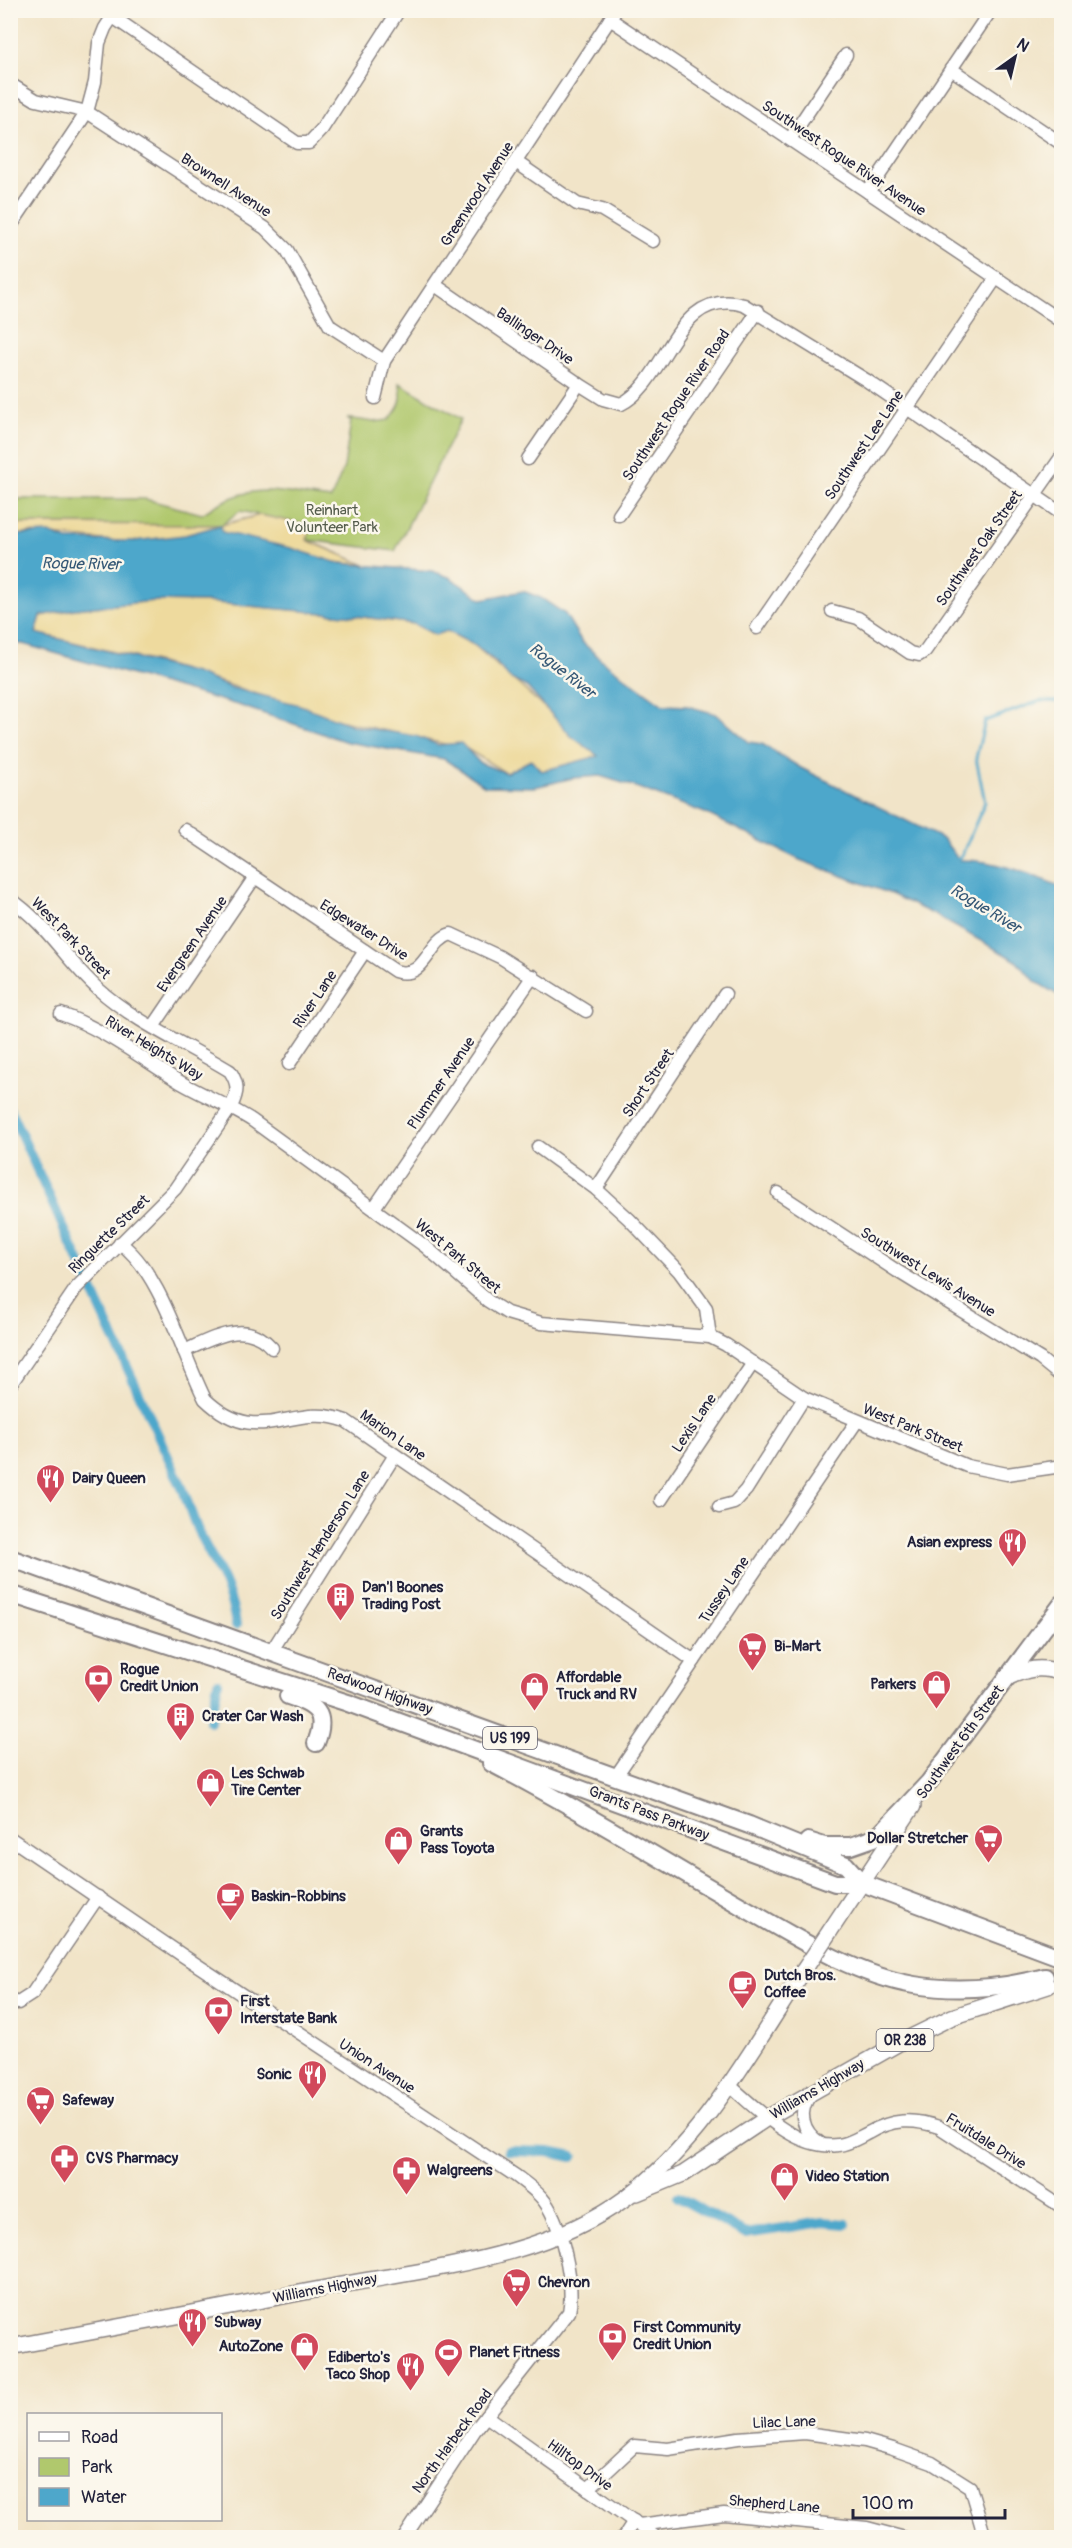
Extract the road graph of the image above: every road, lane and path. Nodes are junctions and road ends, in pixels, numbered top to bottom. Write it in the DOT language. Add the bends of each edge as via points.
graph roads {
  1 [pos="399,10"];
  2 [pos="991,10"];
  3 [pos="115,14"];
  4 [pos="613,14"];
  5 [pos="846,55"];
  6 [pos="951,69"];
  7 [pos="10,84"];
  8 [pos="87,112"];
  9 [pos="790,140"];
  10 [pos="1062,144"];
  11 [pos="516,162"];
  12 [pos="868,192"];
  13 [pos="10,227"];
  14 [pos="653,241"];
  15 [pos="996,278"];
  16 [pos="435,285"];
  17 [pos="758,311"];
  18 [pos="1062,322"];
  19 [pos="384,362"];
  20 [pos="579,384"];
  21 [pos="375,398"];
  22 [pos="908,408"];
  23 [pos="1062,456"];
  24 [pos="528,459"];
  25 [pos="1034,495"];
  26 [pos="1062,514"];
  27 [pos="619,515"];
  28 [pos="832,611"];
  29 [pos="757,628"];
  30 [pos="184,831"];
  31 [pos="255,878"];
  32 [pos="10,899"];
  33 [pos="365,951"];
  34 [pos="533,976"];
  35 [pos="725,994"];
  36 [pos="586,1011"];
  37 [pos="61,1014"];
  38 [pos="153,1027"];
  39 [pos="289,1064"];
  40 [pos="231,1107"];
  41 [pos="538,1147"];
  42 [pos="596,1189"];
  43 [pos="778,1193"];
  44 [pos="374,1208"];
  45 [pos="120,1244"];
  46 [pos="710,1337"];
  47 [pos="272,1348"];
  48 [pos="184,1351"];
  49 [pos="753,1363"];
  50 [pos="1062,1377"];
  51 [pos="10,1385"];
  52 [pos="804,1398"];
  53 [pos="857,1421"];
  54 [pos="395,1455"];
  55 [pos="1062,1466"];
  56 [pos="661,1500"];
  57 [pos="719,1507"];
  58 [pos="10,1558"];
  59 [pos="10,1594"];
  60 [pos="1062,1604"];
  61 [pos="151,1641"];
  62 [pos="271,1652"];
  63 [pos="694,1661"];
  64 [pos="1062,1672"];
  65 [pos="1006,1678"];
  66 [pos="437,1735"];
  67 [pos="316,1743"];
  68 [pos="616,1776"];
  69 [pos="929,1782"];
  70 [pos="749,1825"];
  71 [pos="10,1838"];
  72 [pos="862,1883"];
  73 [pos="98,1897"];
  74 [pos="1062,1941"];
  75 [pos="1043,1951"];
  76 [pos="1062,1958"];
  77 [pos="1047,1981"];
  78 [pos="10,2000"];
  79 [pos="728,2084"];
  80 [pos="814,2090"];
  81 [pos="767,2118"];
  82 [pos="821,2143"];
  83 [pos="629,2196"];
  84 [pos="1062,2208"];
  85 [pos="561,2235"];
  86 [pos="10,2347"];
  87 [pos="486,2416"];
  88 [pos="588,2489"];
  89 [pos="637,2523"];
  90 [pos="404,2537"];
  91 [pos="623,2538"];
  92 [pos="657,2538"];
  93 [pos="904,2538"];
  94 [pos="985,2538"];
  1 -- 3 [label="street" via="309,143 289,139"];
  2 -- 6 [label="street"];
  3 -- 8 [label="street" via="99,43"];
  4 -- 9 [label="street, Southwest Rogue River Avenue"];
  4 -- 11 [label="street, Greenwood Avenue"];
  5 -- 9 [label="street"];
  6 -- 10 [label="street"];
  6 -- 12 [label="street"];
  7 -- 8 [label="street, Brownell Avenue" via="36,100"];
  8 -- 13 [label="street"];
  8 -- 19 [label="street, Brownell Avenue" via="265,228 287,250 330,326"];
  9 -- 12 [label="street, Southwest Rogue River Avenue"];
  11 -- 14 [label="street" via="577,204 602,210"];
  11 -- 16 [label="street, Greenwood Avenue"];
  12 -- 15 [label="street, Southwest Rogue River Avenue"];
  15 -- 18 [label="street, Southwest Rogue River Avenue"];
  15 -- 22 [label="street, Southwest Lee Lane"];
  16 -- 19 [label="street, Greenwood Avenue"];
  16 -- 20 [label="street, Ballinger Drive"];
  17 -- 20 [label="street, Ballinger Drive" via="722,302 703,308 686,321 635,397 621,404 603,399"];
  17 -- 22 [label="street"];
  17 -- 27 [label="street, Southwest Rogue River Road"];
  19 -- 21 [label="street, Greenwood Avenue"];
  20 -- 24 [label="street"];
  22 -- 25 [label="street"];
  22 -- 29 [label="street, Southwest Lee Lane"];
  23 -- 25 [label="street, Southwest Oak Street"];
  25 -- 26 [label="street"];
  25 -- 28 [label="street, Southwest Oak Street" via="920,655 902,650 858,618"];
  30 -- 31 [label="street, Edgewater Drive"];
  31 -- 33 [label="street, Edgewater Drive"];
  31 -- 38 [label="street, Evergreen Avenue"];
  32 -- 38 [label="street, West Park Street" via="56,940 98,989"];
  33 -- 34 [label="street, Edgewater Drive" via="395,971 410,973 441,938 452,934"];
  33 -- 39 [label="street, River Lane"];
  34 -- 36 [label="street, Edgewater Drive"];
  34 -- 44 [label="street, Plummer Avenue"];
  35 -- 42 [label="street, Short Street"];
  37 -- 40 [label="street, River Heights Way" via="94,1029 186,1086"];
  38 -- 40 [label="street, West Park Street" via="230,1071 238,1092"];
  40 -- 44 [label="street, West Park Street"];
  40 -- 45 [label="street, Ringuette Street" via="175,1189"];
  41 -- 42 [label="street"];
  42 -- 46 [label="street" via="655,1245 697,1293 706,1308"];
  43 -- 50 [label="street, Southwest Lewis Avenue" via="897,1272 1040,1359"];
  44 -- 46 [label="street, West Park Street" via="426,1246 488,1301 515,1317 542,1323"];
  45 -- 48 [label="street, Marion Lane" via="132,1251 147,1270"];
  45 -- 51 [label="street, Ringuette Street" via="77,1287"];
  46 -- 49 [label="street, West Park Street"];
  47 -- 48 [label="street" via="260,1336 240,1331"];
  48 -- 54 [label="street, Marion Lane" via="206,1399 232,1419 254,1425 323,1415 336,1417"];
  49 -- 52 [label="street, West Park Street"];
  49 -- 56 [label="street, Lexis Lane"];
  52 -- 53 [label="street, West Park Street"];
  52 -- 57 [label="street" via="746,1490 734,1503"];
  53 -- 55 [label="street, West Park Street" via="984,1471 1023,1473"];
  53 -- 63 [label="street, Tussey Lane"];
  54 -- 62 [label="street, Southwest Henderson Lane"];
  54 -- 63 [label="street, Marion Lane"];
  58 -- 62 [label="highway, Redwood Highway / US 199"];
  59 -- 61 [label="highway, Redwood Highway / US 199"];
  60 -- 65 [label="highway, Southwest 6th Street / OR 238"];
  61 -- 66 [label="highway, Redwood Highway / US 199"];
  61 -- 67 [label="highway" via="200,1667 306,1702 318,1711 322,1729"];
  62 -- 68 [label="highway, Redwood Highway / US 199"];
  63 -- 68 [label="street, Tussey Lane"];
  64 -- 65 [label="main road" via="1029,1668"];
  65 -- 69 [label="highway, Southwest 6th Street / OR 238"];
  66 -- 72 [label="highway, Grants Pass Parkway / US 199" via="835,1883"];
  66 -- 77 [label="highway" via="783,1930 862,1970 914,1985 960,1989"];
  68 -- 70 [label="highway, Redwood Highway / US 199"];
  69 -- 70 [label="highway" via="877,1837 851,1846 824,1846"];
  69 -- 72 [label="main road, Southwest 6th Street / OR 238"];
  70 -- 72 [label="highway, Grants Pass Parkway / US 199" via="846,1865"];
  71 -- 73 [label="street, Union Avenue"];
  72 -- 75 [label="highway, Grants Pass Parkway / US 199"];
  72 -- 79 [label="main road, Williams Highway / OR 238, bridge"];
  73 -- 78 [label="street" via="32,1994 25,2001"];
  73 -- 85 [label="street, Union Avenue" via="516,2176 542,2197"];
  74 -- 75 [label="highway"];
  75 -- 76 [label="highway, Grants Pass Parkway / US 199"];
  77 -- 80 [label="main road, Williams Highway / OR 238" via="952,2017"];
  79 -- 81 [label="street, Fruitdale Drive"];
  79 -- 83 [label="main road, Williams Highway / OR 238" via="683,2145"];
  80 -- 81 [label="main road, Williams Highway / OR 238"];
  80 -- 82 [label="street" via="802,2115 806,2129"];
  81 -- 82 [label="street, Fruitdale Drive" via="800,2138"];
  81 -- 83 [label="main road, Williams Highway / OR 238" via="683,2174"];
  82 -- 84 [label="street, Fruitdale Drive" via="838,2145 888,2123 921,2121 953,2134"];
  83 -- 85 [label="main road, Williams Highway / OR 238"];
  85 -- 86 [label="main road, Williams Highway / OR 238" via="477,2259"];
  85 -- 87 [label="street, North Harbeck Road" via="571,2297 569,2312"];
  87 -- 88 [label="street, Hilltop Drive"];
  87 -- 90 [label="street, North Harbeck Road"];
  88 -- 89 [label="street, Hilltop Drive"];
  88 -- 94 [label="street, Lilac Lane" via="634,2446 668,2449 805,2433 865,2441 932,2463 970,2487"];
  89 -- 91 [label="street"];
  89 -- 92 [label="street, Hilltop Drive"];
  89 -- 93 [label="street, Shepherd Lane" via="724,2514 867,2528"];
}
